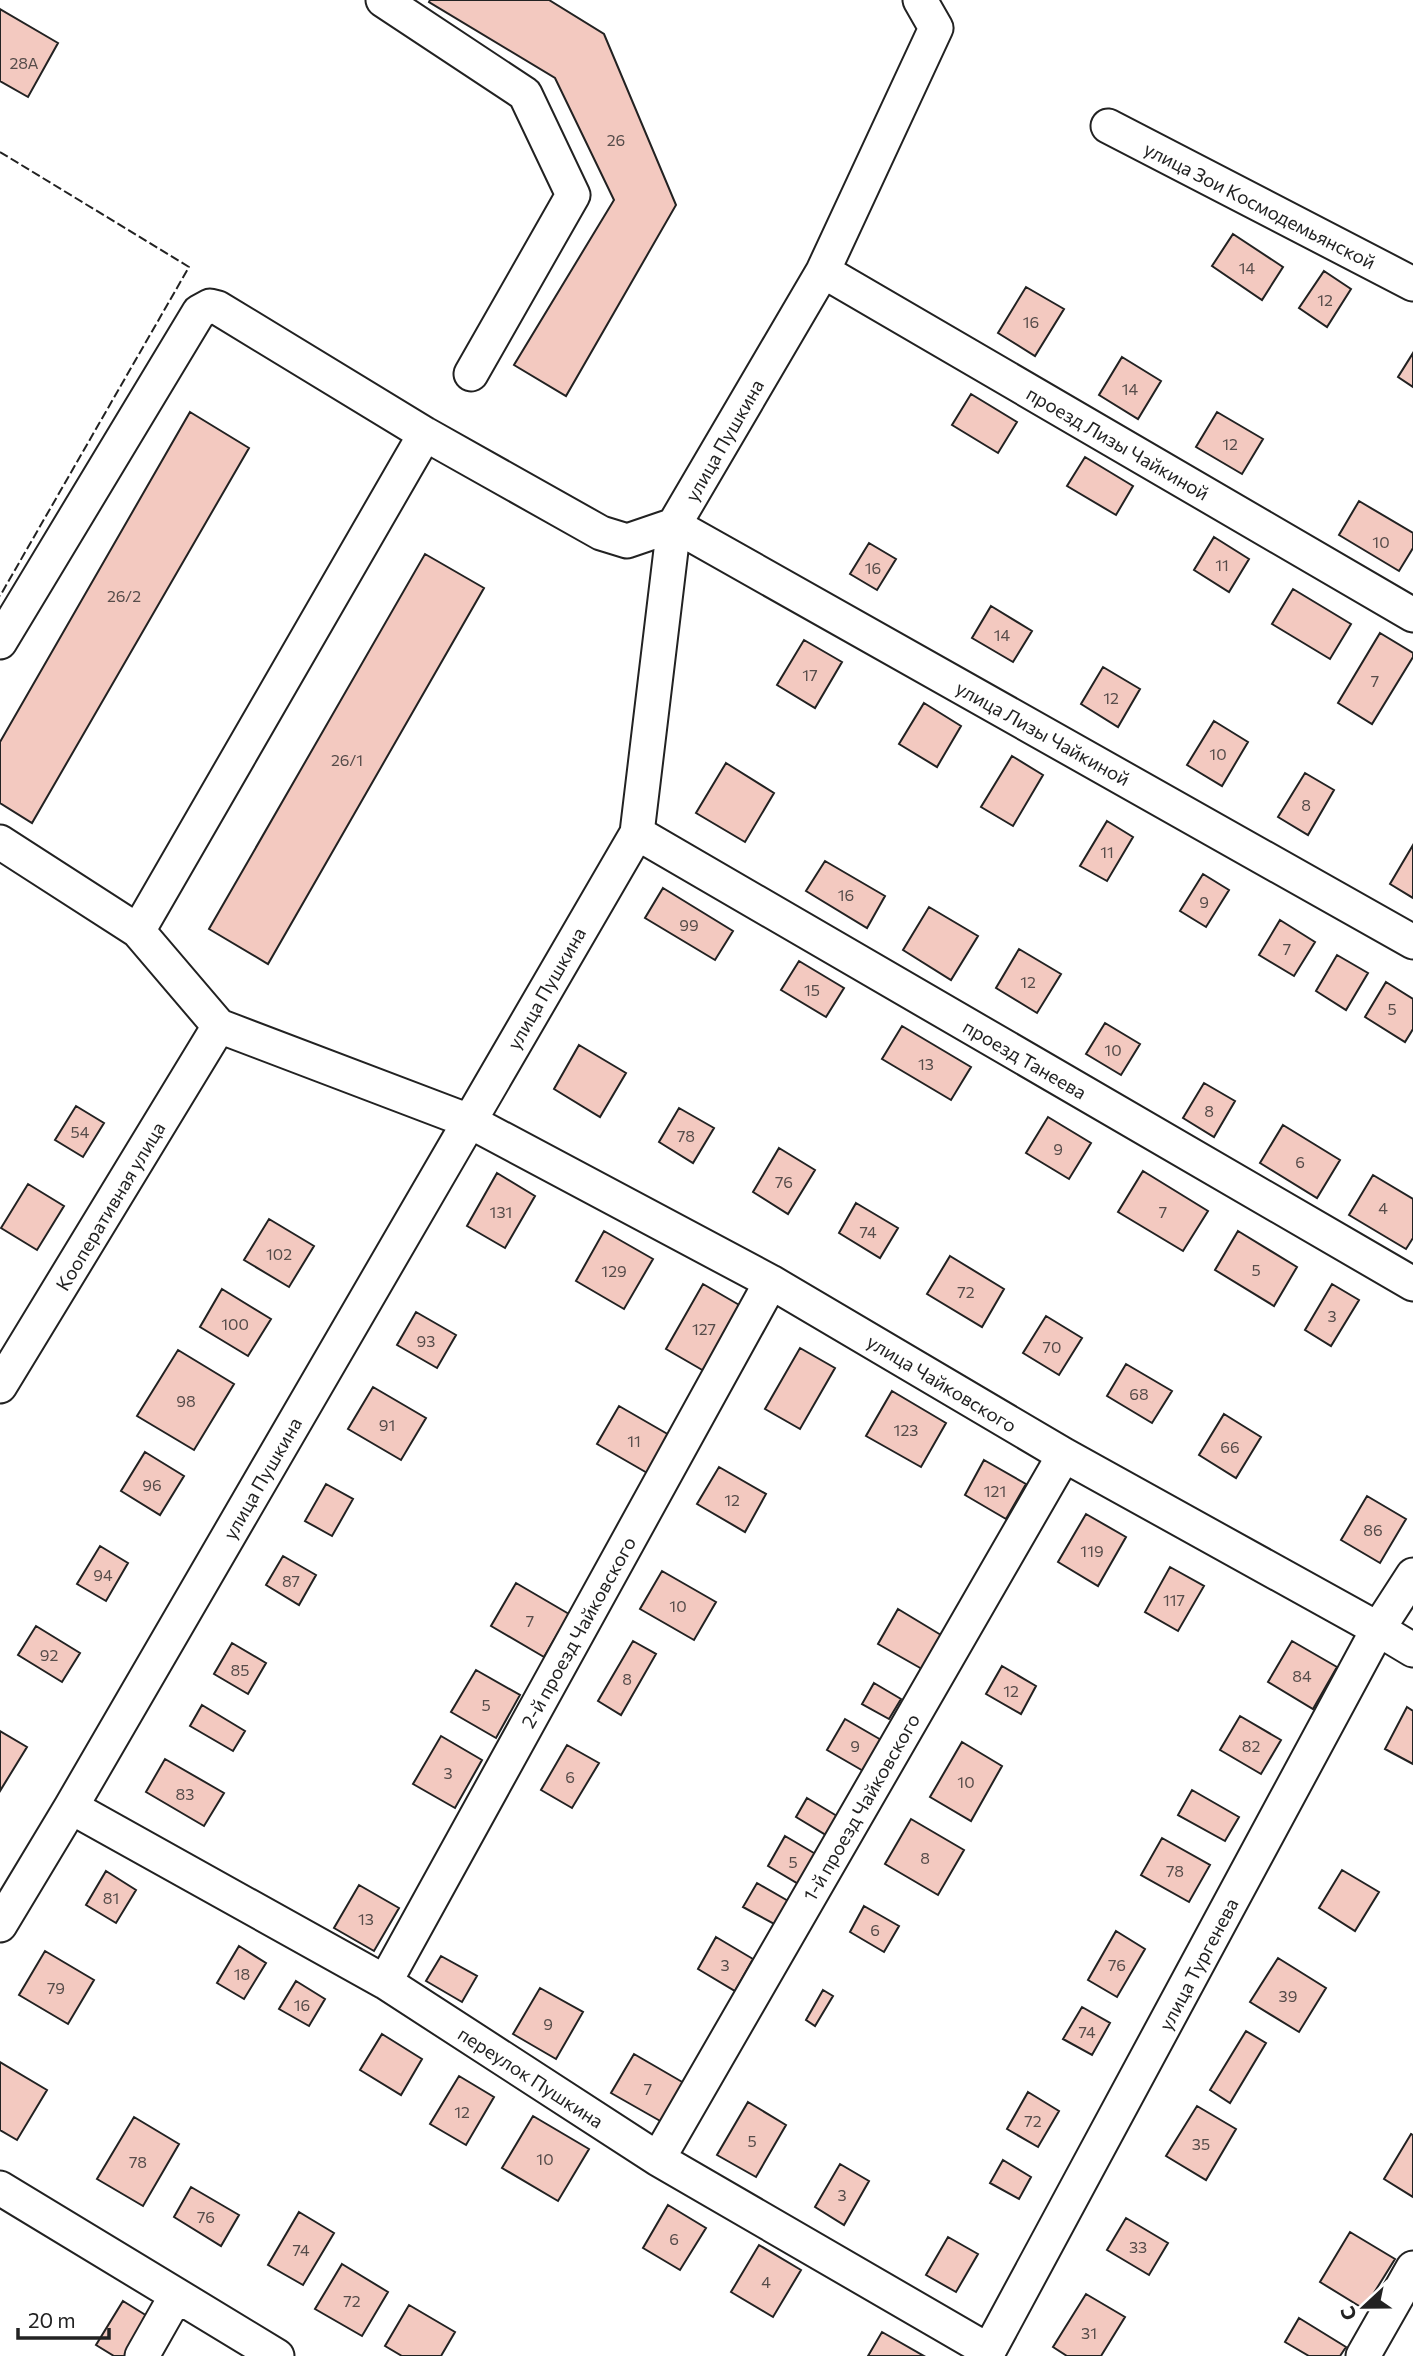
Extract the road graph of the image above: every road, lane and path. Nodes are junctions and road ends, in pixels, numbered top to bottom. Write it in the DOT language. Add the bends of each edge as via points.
graph roads {
  1 [pos="383,0"];
  2 [pos="920,0"];
  3 [pos="1108,126"];
  4 [pos="823,271"];
  5 [pos="1413,284"];
  6 [pos="471,374"];
  7 [pos="425,434"];
  8 [pos="674,525"];
  9 [pos="1413,615"];
  10 [pos="0,642"];
  11 [pos="637,833"];
  12 [pos="0,842"];
  13 [pos="138,931"];
  14 [pos="1413,942"];
  15 [pos="219,1026"];
  16 [pos="469,1121"];
  17 [pos="771,1282"];
  18 [pos="1413,1284"];
  19 [pos="0,1386"];
  20 [pos="1063,1455"];
  21 [pos="1413,1574"];
  22 [pos="1378,1629"];
  23 [pos="1413,1650"];
  24 [pos="71,1807"];
  25 [pos="0,1925"];
  26 [pos="385,1982"];
  27 [pos="657,2159"];
  28 [pos="0,2188"];
  29 [pos="1413,2268"];
  30 [pos="176,2296"];
  31 [pos="987,2354"];
  32 [pos="142,2356"];
  33 [pos="277,2356"];
  34 [pos="1363,2356"];
  1 -- 6 [label="street" via="525,94 573,195"];
  2 -- 4 [label="street, улица Пушкина" via="936,28"];
  3 -- 5 [label="street, улица Зои Космодемьянской"];
  4 -- 8 [label="street, улица Пушкина"];
  4 -- 9 [label="street, проезд Лизы Чайкиной"];
  7 -- 8 [label="street" via="601,533 627,541"];
  7 -- 10 [label="street" via="209,306 199,312"];
  7 -- 13 [label="street"];
  8 -- 11 [label="street, улица Пушкина"];
  8 -- 14 [label="street, улица Лизы Чайкиной"];
  11 -- 16 [label="street, улица Пушкина"];
  11 -- 18 [label="street, проезд Танеева"];
  12 -- 13 [label="street"];
  13 -- 15 [label="street"];
  15 -- 16 [label="street, улица Чайковского"];
  15 -- 19 [label="street, Кооперативная улица"];
  16 -- 17 [label="street, улица Чайковского"];
  16 -- 24 [label="street, улица Пушкина"];
  17 -- 20 [label="street, улица Чайковского"];
  17 -- 26 [label="street, 2-й проезд Чайковского"];
  20 -- 22 [label="street, улица Чайковского"];
  20 -- 27 [label="street, 1-й проезд Чайковского"];
  21 -- 22 [label="street, улица Тургенева"];
  22 -- 23 [label="street, улица Чайковского"];
  22 -- 31 [label="street, улица Тургенева"];
  24 -- 25 [label="street, улица Пушкина"];
  24 -- 26 [label="street, переулок Пушкина"];
  26 -- 27 [label="street, переулок Пушкина"];
  27 -- 31 [label="street, переулок Пушкина"];
  28 -- 30 [label="street"];
  29 -- 34 [label="street"];
  30 -- 32 [label="street"];
  30 -- 33 [label="street"];
}
